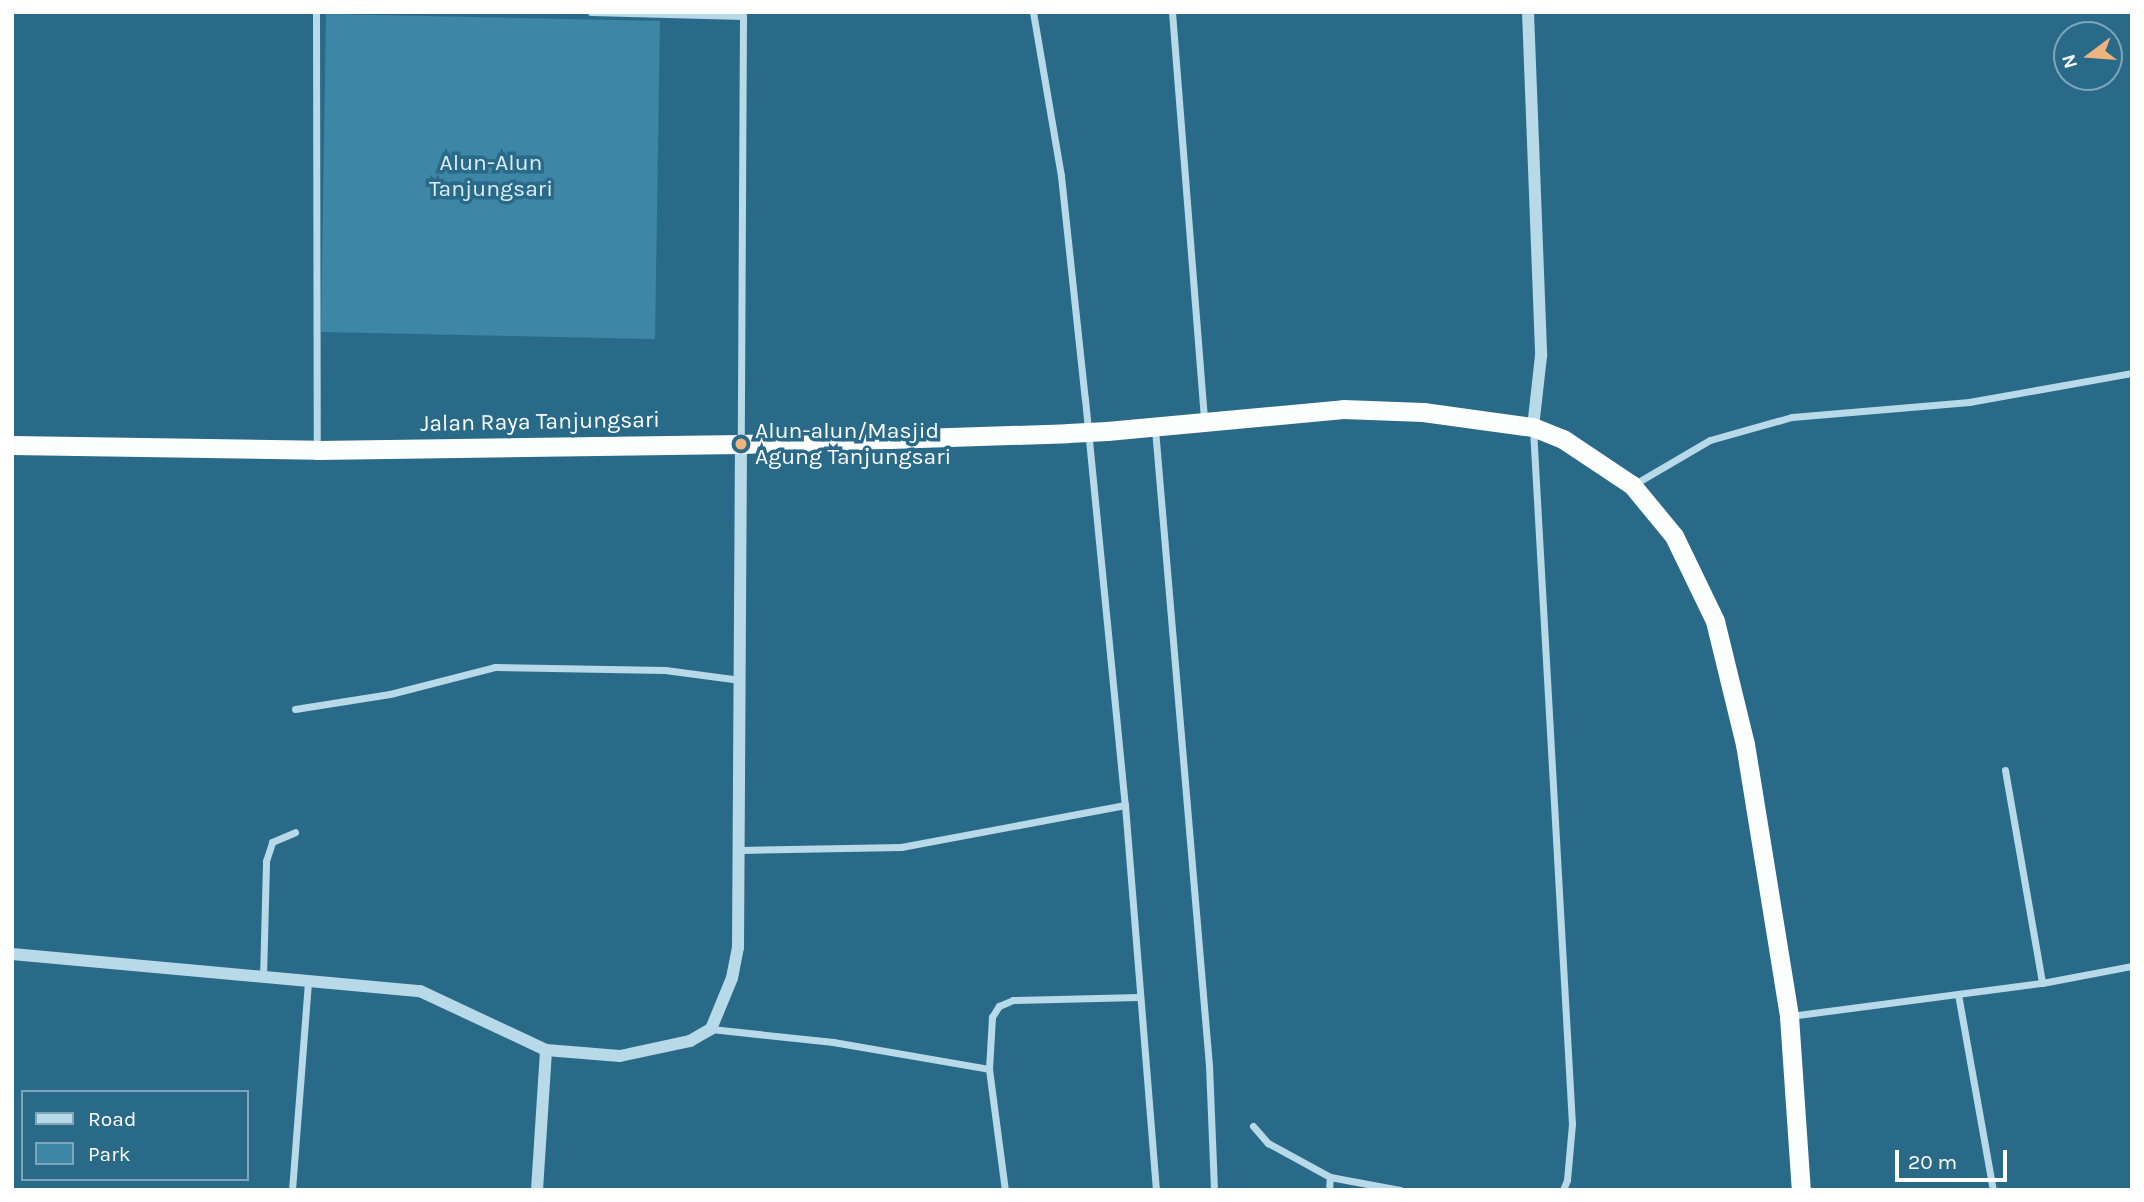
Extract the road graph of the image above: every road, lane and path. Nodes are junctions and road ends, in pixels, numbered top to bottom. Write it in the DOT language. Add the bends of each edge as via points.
graph roads {
  1 [pos="316,12"];
  2 [pos="591,12"];
  3 [pos="1033,12"];
  4 [pos="1528,12"];
  5 [pos="1172,13"];
  6 [pos="743,14"];
  7 [pos="2132,373"];
  8 [pos="1204,424"];
  9 [pos="1533,427"];
  10 [pos="1155,428"];
  11 [pos="741,444"];
  12 [pos="12,445"];
  13 [pos="317,450"];
  14 [pos="1632,485"];
  15 [pos="741,680"];
  16 [pos="295,709"];
  17 [pos="2004,771"];
  18 [pos="1125,805"];
  19 [pos="295,832"];
  20 [pos="740,850"];
  21 [pos="12,954"];
  22 [pos="2132,966"];
  23 [pos="263,978"];
  24 [pos="308,983"];
  25 [pos="2042,983"];
  26 [pos="1958,994"];
  27 [pos="1139,997"];
  28 [pos="1789,1016"];
  29 [pos="711,1029"];
  30 [pos="546,1050"];
  31 [pos="989,1069"];
  32 [pos="1253,1126"];
  33 [pos="1330,1177"];
  34 [pos="292,1190"];
  35 [pos="537,1190"];
  36 [pos="1005,1190"];
  37 [pos="1156,1190"];
  38 [pos="1214,1190"];
  39 [pos="1329,1190"];
  40 [pos="1400,1190"];
  41 [pos="1563,1190"];
  42 [pos="1801,1190"];
  43 [pos="1993,1190"];
  1 -- 13 [label="street"];
  2 -- 6 [label="street"];
  3 -- 18 [label="street" via="1061,176"];
  4 -- 9 [label="street" via="1541,356"];
  5 -- 8 [label="street"];
  6 -- 11 [label="street"];
  7 -- 14 [label="street" via="1969,402 1792,417 1710,440"];
  8 -- 9 [label="highway, Jalan Raya Tanjungsari" via="1343,409 1423,412"];
  8 -- 10 [label="highway, Jalan Raya Tanjungsari"];
  9 -- 14 [label="highway, Jalan Raya Tanjungsari" via="1563,439"];
  9 -- 41 [label="street" via="1571,1110"];
  10 -- 11 [label="highway, Jalan Raya Tanjungsari, bridge"];
  10 -- 38 [label="street" via="1209,1065"];
  11 -- 13 [label="highway, Jalan Raya Tanjungsari"];
  11 -- 15 [label="street"];
  12 -- 13 [label="highway, Jalan Raya Tanjungsari"];
  14 -- 28 [label="highway, Jalan Raya Tanjungsari" via="1674,536 1715,621 1745,744"];
  15 -- 16 [label="street" via="665,670 495,667 390,694"];
  15 -- 20 [label="street"];
  17 -- 25 [label="street"];
  18 -- 20 [label="street" via="901,847"];
  18 -- 27 [label="street"];
  19 -- 23 [label="street" via="272,842 266,861"];
  20 -- 29 [label="street" via="738,948 732,978"];
  21 -- 23 [label="street"];
  22 -- 25 [label="street"];
  23 -- 24 [label="street"];
  24 -- 30 [label="street" via="420,991"];
  24 -- 34 [label="street"];
  25 -- 26 [label="street"];
  26 -- 28 [label="street"];
  26 -- 43 [label="street"];
  27 -- 31 [label="street" via="1013,1000 999,1006 992,1017"];
  27 -- 37 [label="street"];
  28 -- 42 [label="highway, Jalan Raya Tanjungsari"];
  29 -- 30 [label="street" via="690,1041 620,1056"];
  29 -- 31 [label="street" via="833,1042"];
  30 -- 35 [label="street"];
  31 -- 36 [label="street"];
  32 -- 33 [label="street" via="1268,1143"];
  33 -- 39 [label="street"];
  33 -- 40 [label="street"];
}
